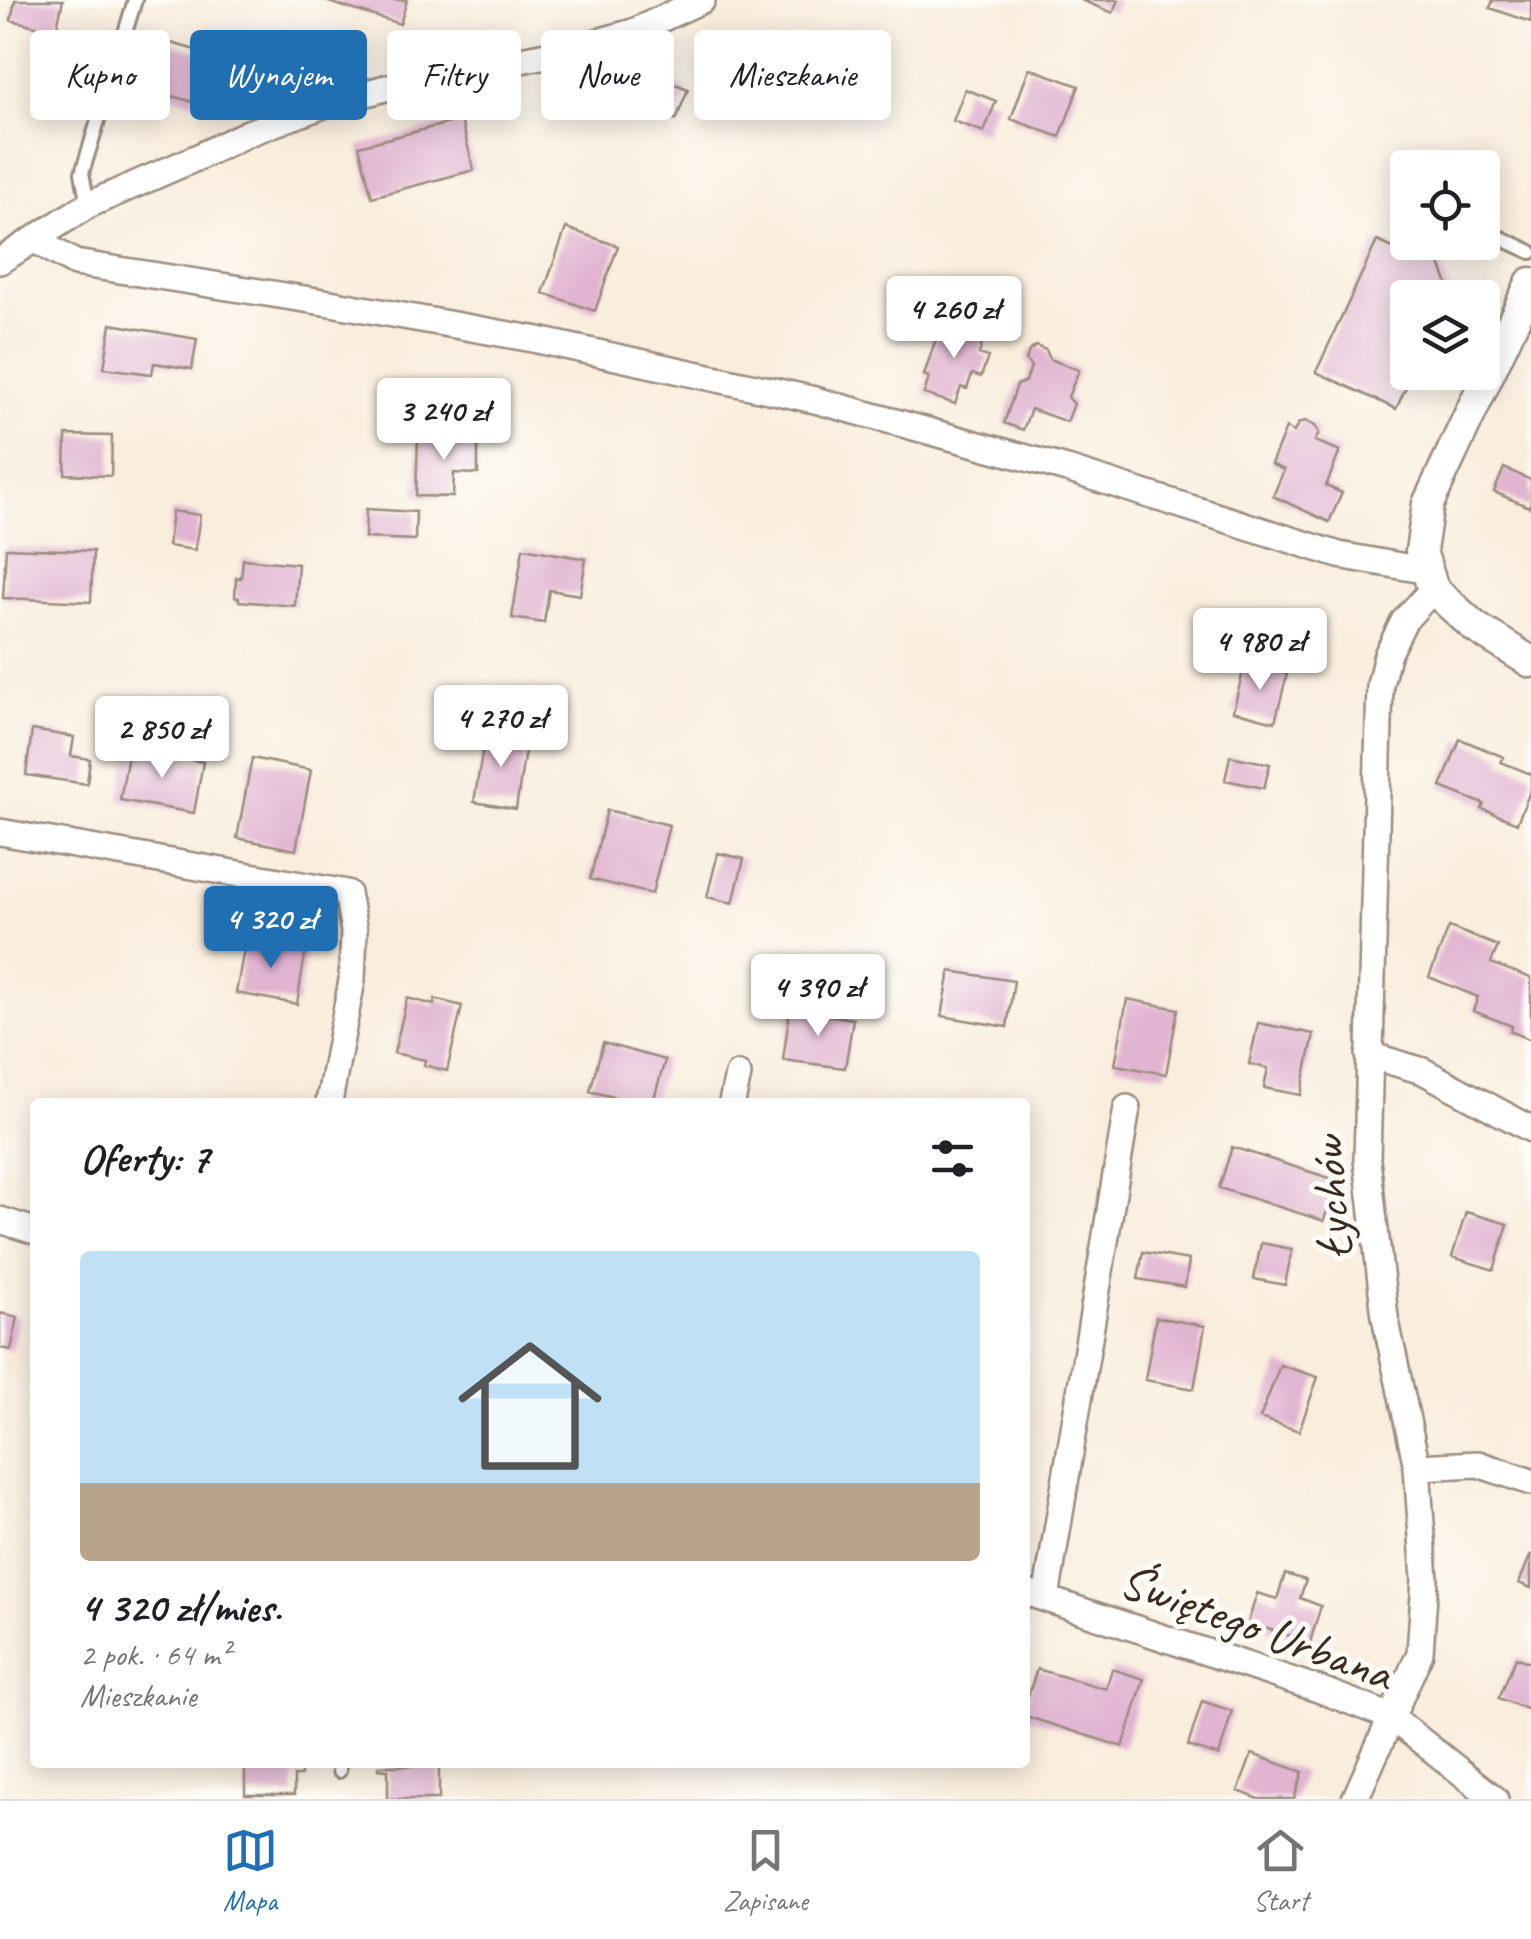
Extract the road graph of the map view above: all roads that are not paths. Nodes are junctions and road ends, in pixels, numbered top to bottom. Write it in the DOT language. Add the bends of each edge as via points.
graph roads {
  1 [pos="135,0"];
  2 [pos="702,0"];
  3 [pos="88,205"];
  4 [pos="1500,237"];
  5 [pos="35,240"];
  6 [pos="1531,252"];
  7 [pos="0,261"];
  8 [pos="1531,283"];
  9 [pos="1430,580"];
  10 [pos="1531,662"];
  11 [pos="0,832"];
  12 [pos="1369,1055"];
  13 [pos="738,1075"];
  14 [pos="329,1098"];
  15 [pos="733,1098"];
  16 [pos="1128,1108"];
  17 [pos="1531,1129"];
  18 [pos="0,1220"];
  19 [pos="30,1230"];
  20 [pos="1417,1467"];
  21 [pos="1531,1482"];
  22 [pos="1036,1595"];
  23 [pos="1391,1718"];
  24 [pos="1355,1799"];
  25 [pos="1495,1799"];
  1 -- 3 [label="lane" via="82,174"];
  2 -- 3 [label="street" via="633,32 566,51 324,104"];
  3 -- 5 [label="street"];
  4 -- 6 [label="lane"];
  5 -- 7 [label="street"];
  5 -- 9 [label="street" via="75,263 533,338 815,400"];
  8 -- 9 [label="street" via="1428,504 1421,550"];
  9 -- 10 [label="street" via="1475,627"];
  9 -- 12 [label="street, Łychów" via="1387,655 1380,685"];
  11 -- 14 [label="street" via="347,893 352,980"];
  12 -- 17 [label="street" via="1422,1072"];
  12 -- 20 [label="street, Łychów" via="1367,1160 1385,1317"];
  13 -- 15 [label="street"];
  16 -- 22 [label="street"];
  18 -- 19 [label="street"];
  20 -- 21 [label="street" via="1478,1464"];
  20 -- 23 [label="street, Łychów" via="1425,1580 1420,1652"];
  22 -- 23 [label="street, Świętego Urbana"];
  23 -- 24 [label="street, Łychów"];
  23 -- 25 [label="street, Świętego Urbana"];
}
